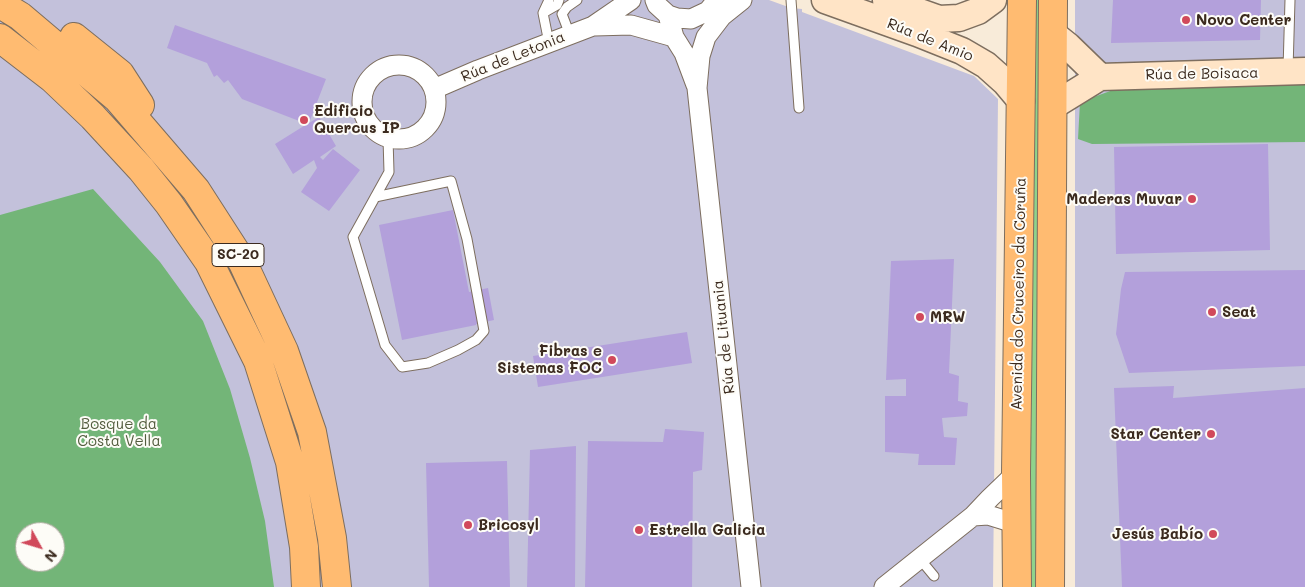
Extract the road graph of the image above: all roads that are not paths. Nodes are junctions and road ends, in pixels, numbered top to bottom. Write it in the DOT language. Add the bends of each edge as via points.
graph roads {
  1 [pos="29,0"];
  2 [pos="549,0"];
  3 [pos="559,0"];
  4 [pos="577,0"];
  5 [pos="631,0"];
  6 [pos="741,0"];
  7 [pos="791,0"];
  8 [pos="826,0"];
  9 [pos="857,0"];
  10 [pos="886,0"];
  11 [pos="993,0"];
  12 [pos="1022,0"];
  13 [pos="1053,0"];
  14 [pos="1290,0"];
  15 [pos="0,4"];
  16 [pos="711,7"];
  17 [pos="662,8"];
  18 [pos="543,13"];
  19 [pos="939,19"];
  20 [pos="631,25"];
  21 [pos="592,26"];
  22 [pos="1053,34"];
  23 [pos="570,35"];
  24 [pos="674,37"];
  25 [pos="706,37"];
  26 [pos="549,43"];
  27 [pos="5,46"];
  28 [pos="1296,71"];
  29 [pos="1088,76"];
  30 [pos="697,88"];
  31 [pos="434,89"];
  32 [pos="1021,101"];
  33 [pos="1053,106"];
  34 [pos="799,108"];
  35 [pos="388,138"];
  36 [pos="196,190"];
  37 [pos="375,197"];
  38 [pos="1016,473"];
  39 [pos="974,516"];
  40 [pos="1017,524"];
  41 [pos="920,558"];
  42 [pos="934,576"];
  43 [pos="306,587"];
  44 [pos="337,587"];
  45 [pos="751,587"];
  46 [pos="884,587"];
  47 [pos="1017,587"];
  48 [pos="1050,587"];
  1 -- 36 [label="main road, SC-20" via="120,74"];
  2 -- 18 [label="lane"];
  3 -- 18 [label="lane" via="557,5"];
  4 -- 23 [label="lane" via="562,14"];
  5 -- 21 [label="street, Rúa de Letonia"];
  6 -- 16 [label="street"];
  6 -- 25 [label="street, Rúa de Lituania" via="722,16"];
  7 -- 34 [label="lane"];
  8 -- 32 [label="street, Rúa de Amio" via="962,51 986,65"];
  9 -- 19 [label="street, Rúa de Amio" via="911,18"];
  10 -- 19 [label="street, Rúa de Amio"];
  11 -- 19 [label="street, Rúa de Amio" via="978,11 959,18"];
  12 -- 32 [label="main road, Avenida do Cruceiro da Coruña"];
  13 -- 22 [label="main road, Avenida do Cruceiro da Coruña"];
  14 -- 28 [label="lane"];
  15 -- 36 [label="main road, SC-20" via="20,16 117,98"];
  16 -- 17 [label="street" via="691,18 677,18"];
  16 -- 25 [label="street, Rúa de Lituania"];
  17 -- 20 [label="street, Rúa de Letonia" via="649,19"];
  17 -- 24 [label="street, Rúa de Lituania"];
  18 -- 26 [label="lane"];
  20 -- 21 [label="street, Rúa de Letonia"];
  20 -- 24 [label="street, Rúa de Letonia"];
  21 -- 23 [label="street, Rúa de Letonia"];
  22 -- 29 [label="street"];
  22 -- 33 [label="main road, Avenida do Cruceiro da Coruña"];
  23 -- 26 [label="street, Rúa de Letonia"];
  24 -- 30 [label="street, Rúa de Lituania" via="684,53"];
  25 -- 30 [label="street, Rúa de Lituania" via="700,56"];
  26 -- 31 [label="street, Rúa de Letonia"];
  27 -- 43 [label="main road, SC-20" via="53,79 93,117 141,169 209,262 258,361 290,462 304,547"];
  28 -- 29 [label="street, Rúa de Boisaca"];
  29 -- 33 [label="street"];
  30 -- 45 [label="street, Rúa de Lituania"];
  31 -- 35 [label="street" via="435,112 426,128 400,140"];
  31 -- 35 [label="street" via="429,79 410,66 386,66 376,72 362,91 363,115 377,133"];
  32 -- 38 [label="main road, Avenida do Cruceiro da Coruña"];
  33 -- 48 [label="main road, Avenida do Cruceiro da Coruña"];
  35 -- 37 [label="lane" via="389,172"];
  36 -- 44 [label="main road, SC-20" via="243,263 284,352 312,432 331,530"];
  37 -- 37 [label="lane" via="353,237 385,345 402,367 428,363 476,340 484,331 467,239 451,181"];
  38 -- 39 [label="street"];
  38 -- 40 [label="main road, Avenida do Cruceiro da Coruña"];
  39 -- 40 [label="street" via="988,515"];
  39 -- 41 [label="street"];
  40 -- 47 [label="main road, Avenida do Cruceiro da Coruña"];
  41 -- 42 [label="lane"];
  41 -- 46 [label="street"];
}
